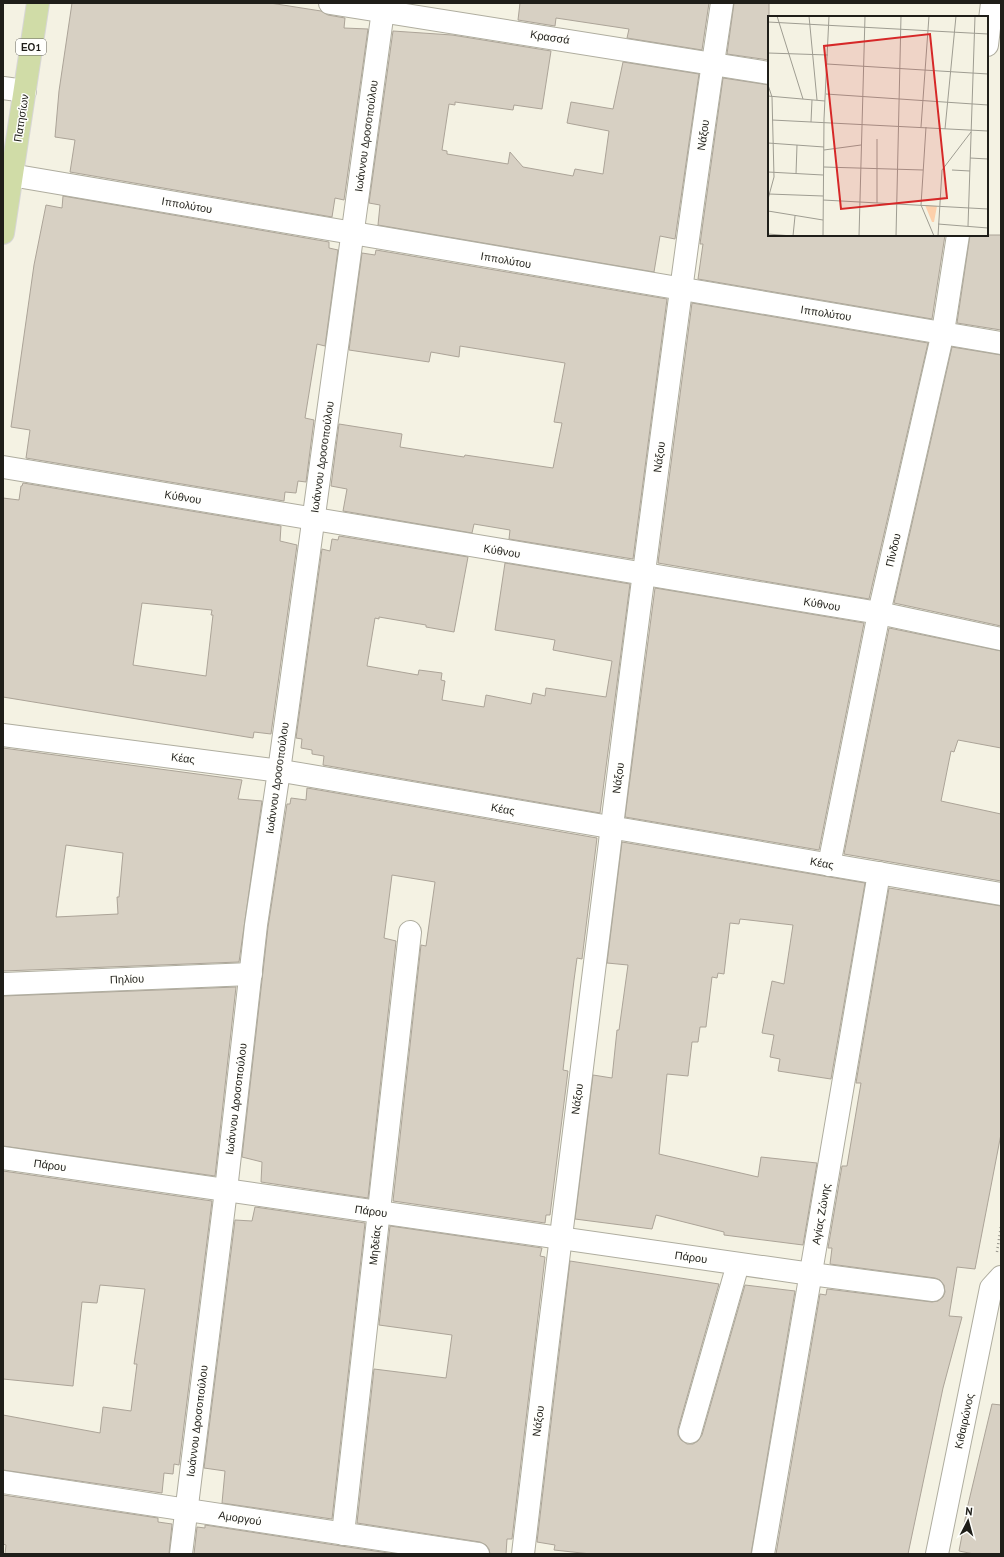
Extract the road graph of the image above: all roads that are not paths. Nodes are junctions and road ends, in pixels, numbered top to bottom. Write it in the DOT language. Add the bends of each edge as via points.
graph roads {
  1 [pos="38,3"];
  2 [pos="330,3"];
  3 [pos="722,3"];
  4 [pos="992,3"];
  5 [pos="383,7"];
  6 [pos="988,37"];
  7 [pos="713,64"];
  8 [pos="768,72"];
  9 [pos="3,88"];
  10 [pos="25,91"];
  11 [pos="12,175"];
  12 [pos="3,233"];
  13 [pos="352,234"];
  14 [pos="958,236"];
  15 [pos="681,289"];
  16 [pos="943,332"];
  17 [pos="1001,343"];
  18 [pos="3,467"];
  19 [pos="313,519"];
  20 [pos="644,574"];
  21 [pos="879,613"];
  22 [pos="1001,639"];
  23 [pos="3,735"];
  24 [pos="279,771"];
  25 [pos="611,828"];
  26 [pos="829,865"];
  27 [pos="879,873"];
  28 [pos="1001,894"];
  29 [pos="410,932"];
  30 [pos="251,974"];
  31 [pos="3,984"];
  32 [pos="3,1158"];
  33 [pos="226,1190"];
  34 [pos="379,1212"];
  35 [pos="560,1238"];
  36 [pos="738,1264"];
  37 [pos="811,1274"];
  38 [pos="996,1282"];
  39 [pos="933,1290"];
  40 [pos="690,1432"];
  41 [pos="3,1482"];
  42 [pos="186,1510"];
  43 [pos="343,1534"];
  44 [pos="181,1554"];
  45 [pos="478,1554"];
  46 [pos="523,1554"];
  47 [pos="763,1554"];
  48 [pos="936,1554"];
  1 -- 10 [label="main road, Πατησίων / ΕΟ1"];
  2 -- 5 [label="street, Κρασσά"];
  3 -- 7 [label="street, Νάξου"];
  4 -- 6 [label="street"];
  5 -- 7 [label="street, Κρασσά"];
  5 -- 13 [label="street, Ιωάννου Δροσοπούλου"];
  7 -- 8 [label="street, Κρασσά"];
  7 -- 15 [label="street, Νάξου"];
  9 -- 10 [label="street"];
  10 -- 11 [label="main road, Πατησίων / ΕΟ1"];
  11 -- 12 [label="main road, Πατησίων / ΕΟ1"];
  11 -- 13 [label="street, Ιππολύτου"];
  13 -- 15 [label="street, Ιππολύτου"];
  13 -- 19 [label="street, Ιωάννου Δροσοπούλου"];
  14 -- 16 [label="street, Πίνδου"];
  15 -- 16 [label="street, Ιππολύτου"];
  15 -- 20 [label="street, Νάξου"];
  16 -- 17 [label="street, Ιππολύτου"];
  16 -- 21 [label="street, Πίνδου"];
  18 -- 19 [label="street, Κύθνου"];
  19 -- 20 [label="street, Κύθνου"];
  19 -- 24 [label="street, Ιωάννου Δροσοπούλου"];
  20 -- 21 [label="street, Κύθνου"];
  20 -- 25 [label="street, Νάξου"];
  21 -- 22 [label="street, Κύθνου"];
  21 -- 26 [label="street, Πίνδου"];
  23 -- 24 [label="street, Κέας"];
  24 -- 25 [label="street, Κέας"];
  24 -- 30 [label="street, Ιωάννου Δροσοπούλου"];
  25 -- 26 [label="street, Κέας"];
  25 -- 35 [label="street, Νάξου"];
  26 -- 27 [label="street, Κέας"];
  27 -- 28 [label="street, Κέας"];
  27 -- 37 [label="street, Αγίας Ζώνης"];
  29 -- 34 [label="street, Μηδείας"];
  30 -- 31 [label="street, Πηλίου"];
  30 -- 33 [label="street, Ιωάννου Δροσοπούλου"];
  32 -- 33 [label="street, Πάρου"];
  33 -- 34 [label="street, Πάρου"];
  33 -- 42 [label="street, Ιωάννου Δροσοπούλου"];
  34 -- 35 [label="street, Πάρου"];
  34 -- 43 [label="street, Μηδείας"];
  35 -- 36 [label="street, Πάρου"];
  35 -- 46 [label="street, Νάξου"];
  36 -- 37 [label="street, Πάρου"];
  36 -- 40 [label="street"];
  37 -- 39 [label="street, Πάρου"];
  37 -- 47 [label="street, Αγίας Ζώνης"];
  38 -- 48 [label="street, Κιθαιρώνος"];
  41 -- 42 [label="street, Αμοργού"];
  42 -- 43 [label="street, Αμοργού"];
  42 -- 44 [label="street, Ιωάννου Δροσοπούλου"];
  43 -- 45 [label="street, Αμοργού"];
}
